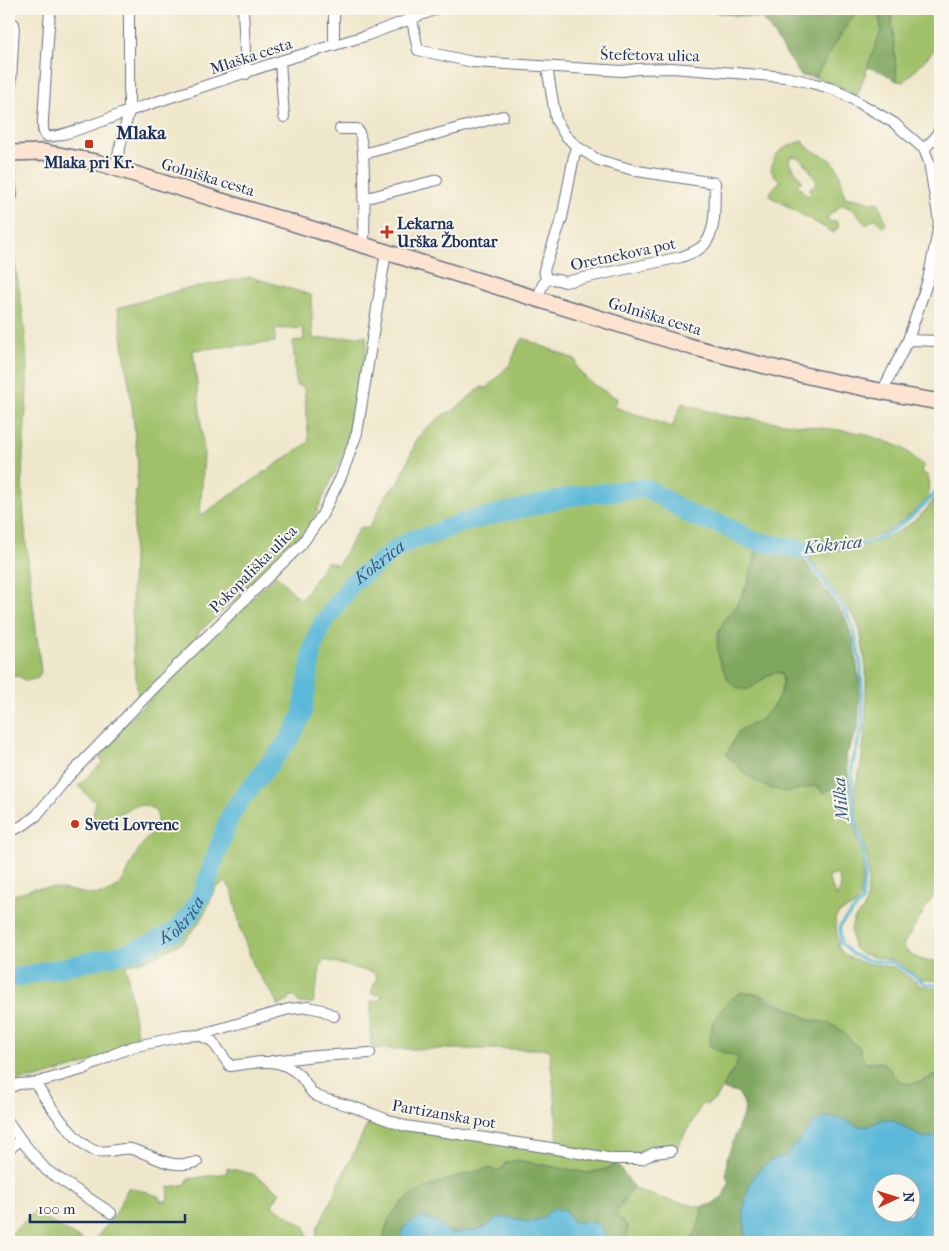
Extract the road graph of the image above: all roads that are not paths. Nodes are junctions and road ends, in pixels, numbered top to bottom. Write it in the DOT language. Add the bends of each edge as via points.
graph roads {
  1 [pos="50,9"];
  2 [pos="129,9"];
  3 [pos="243,9"];
  4 [pos="334,9"];
  5 [pos="437,9"];
  6 [pos="417,15"];
  7 [pos="14,24"];
  8 [pos="334,45"];
  9 [pos="280,61"];
  10 [pos="547,67"];
  11 [pos="246,74"];
  12 [pos="130,111"];
  13 [pos="503,116"];
  14 [pos="284,117"];
  15 [pos="9,121"];
  16 [pos="940,128"];
  17 [pos="340,129"];
  18 [pos="938,136"];
  19 [pos="576,146"];
  20 [pos="924,148"];
  21 [pos="9,153"];
  22 [pos="363,154"];
  23 [pos="115,167"];
  24 [pos="9,170"];
  25 [pos="437,180"];
  26 [pos="12,196"];
  27 [pos="364,199"];
  28 [pos="364,245"];
  29 [pos="386,252"];
  30 [pos="546,279"];
  31 [pos="538,298"];
  32 [pos="908,340"];
  33 [pos="940,341"];
  34 [pos="882,392"];
  35 [pos="940,402"];
  36 [pos="9,832"];
  37 [pos="334,1016"];
  38 [pos="199,1035"];
  39 [pos="370,1054"];
  40 [pos="272,1061"];
  41 [pos="35,1083"];
  42 [pos="9,1088"];
  43 [pos="9,1123"];
  44 [pos="21,1140"];
  45 [pos="9,1149"];
  46 [pos="671,1151"];
  47 [pos="197,1162"];
  48 [pos="112,1214"];
  1 -- 12 [label="street" via="43,120 45,135 61,135"];
  2 -- 12 [label="street"];
  3 -- 11 [label="street"];
  4 -- 8 [label="street"];
  5 -- 6 [label="street, Mlaška cesta"];
  6 -- 8 [label="street, Mlaška cesta"];
  6 -- 10 [label="street, Štefetova ulica" via="418,50 473,62"];
  7 -- 15 [label="street"];
  8 -- 9 [label="street, Mlaška cesta"];
  9 -- 11 [label="street, Mlaška cesta"];
  9 -- 14 [label="street"];
  10 -- 19 [label="street, Oretnekova pot" via="556,120"];
  10 -- 20 [label="street, Štefetova ulica" via="623,71 672,68 794,78 838,90 894,123"];
  11 -- 12 [label="street, Mlaška cesta"];
  12 -- 23 [label="street"];
  13 -- 22 [label="street"];
  16 -- 18 [label="street"];
  17 -- 22 [label="street" via="361,132"];
  18 -- 20 [label="street"];
  19 -- 30 [label="street, Oretnekova pot" via="562,218 544,270"];
  19 -- 30 [label="street, Oretnekova pot" via="598,160 715,183 713,224 707,242 696,251 680,257 565,282"];
  20 -- 32 [label="street" via="939,221 928,280"];
  21 -- 23 [label="main road, Golniška cesta" via="59,154"];
  22 -- 27 [label="street"];
  23 -- 28 [label="main road, Golniška cesta"];
  24 -- 26 [label="street"];
  25 -- 27 [label="street"];
  27 -- 28 [label="street"];
  28 -- 29 [label="main road, Golniška cesta"];
  29 -- 31 [label="main road, Golniška cesta"];
  29 -- 36 [label="street, Pokopališka ulica" via="357,432 341,477 321,517 301,545 156,686 67,778 36,816"];
  30 -- 31 [label="street, Oretnekova pot"];
  31 -- 34 [label="main road, Golniška cesta" via="718,354"];
  32 -- 33 [label="street"];
  32 -- 34 [label="street"];
  34 -- 35 [label="main road, Golniška cesta"];
  37 -- 38 [label="street" via="308,1007 289,1009"];
  38 -- 40 [label="street" via="212,1041 230,1066"];
  38 -- 41 [label="street" via="132,1048 84,1069"];
  39 -- 40 [label="street"];
  40 -- 46 [label="street, Partizanska pot" via="300,1076 312,1093 319,1097 405,1126 613,1159 642,1158"];
  41 -- 42 [label="street"];
  41 -- 47 [label="street" via="71,1132 92,1150 129,1149 176,1166"];
  43 -- 44 [label="street"];
  44 -- 45 [label="street"];
  44 -- 48 [label="street" via="46,1170"];
}
